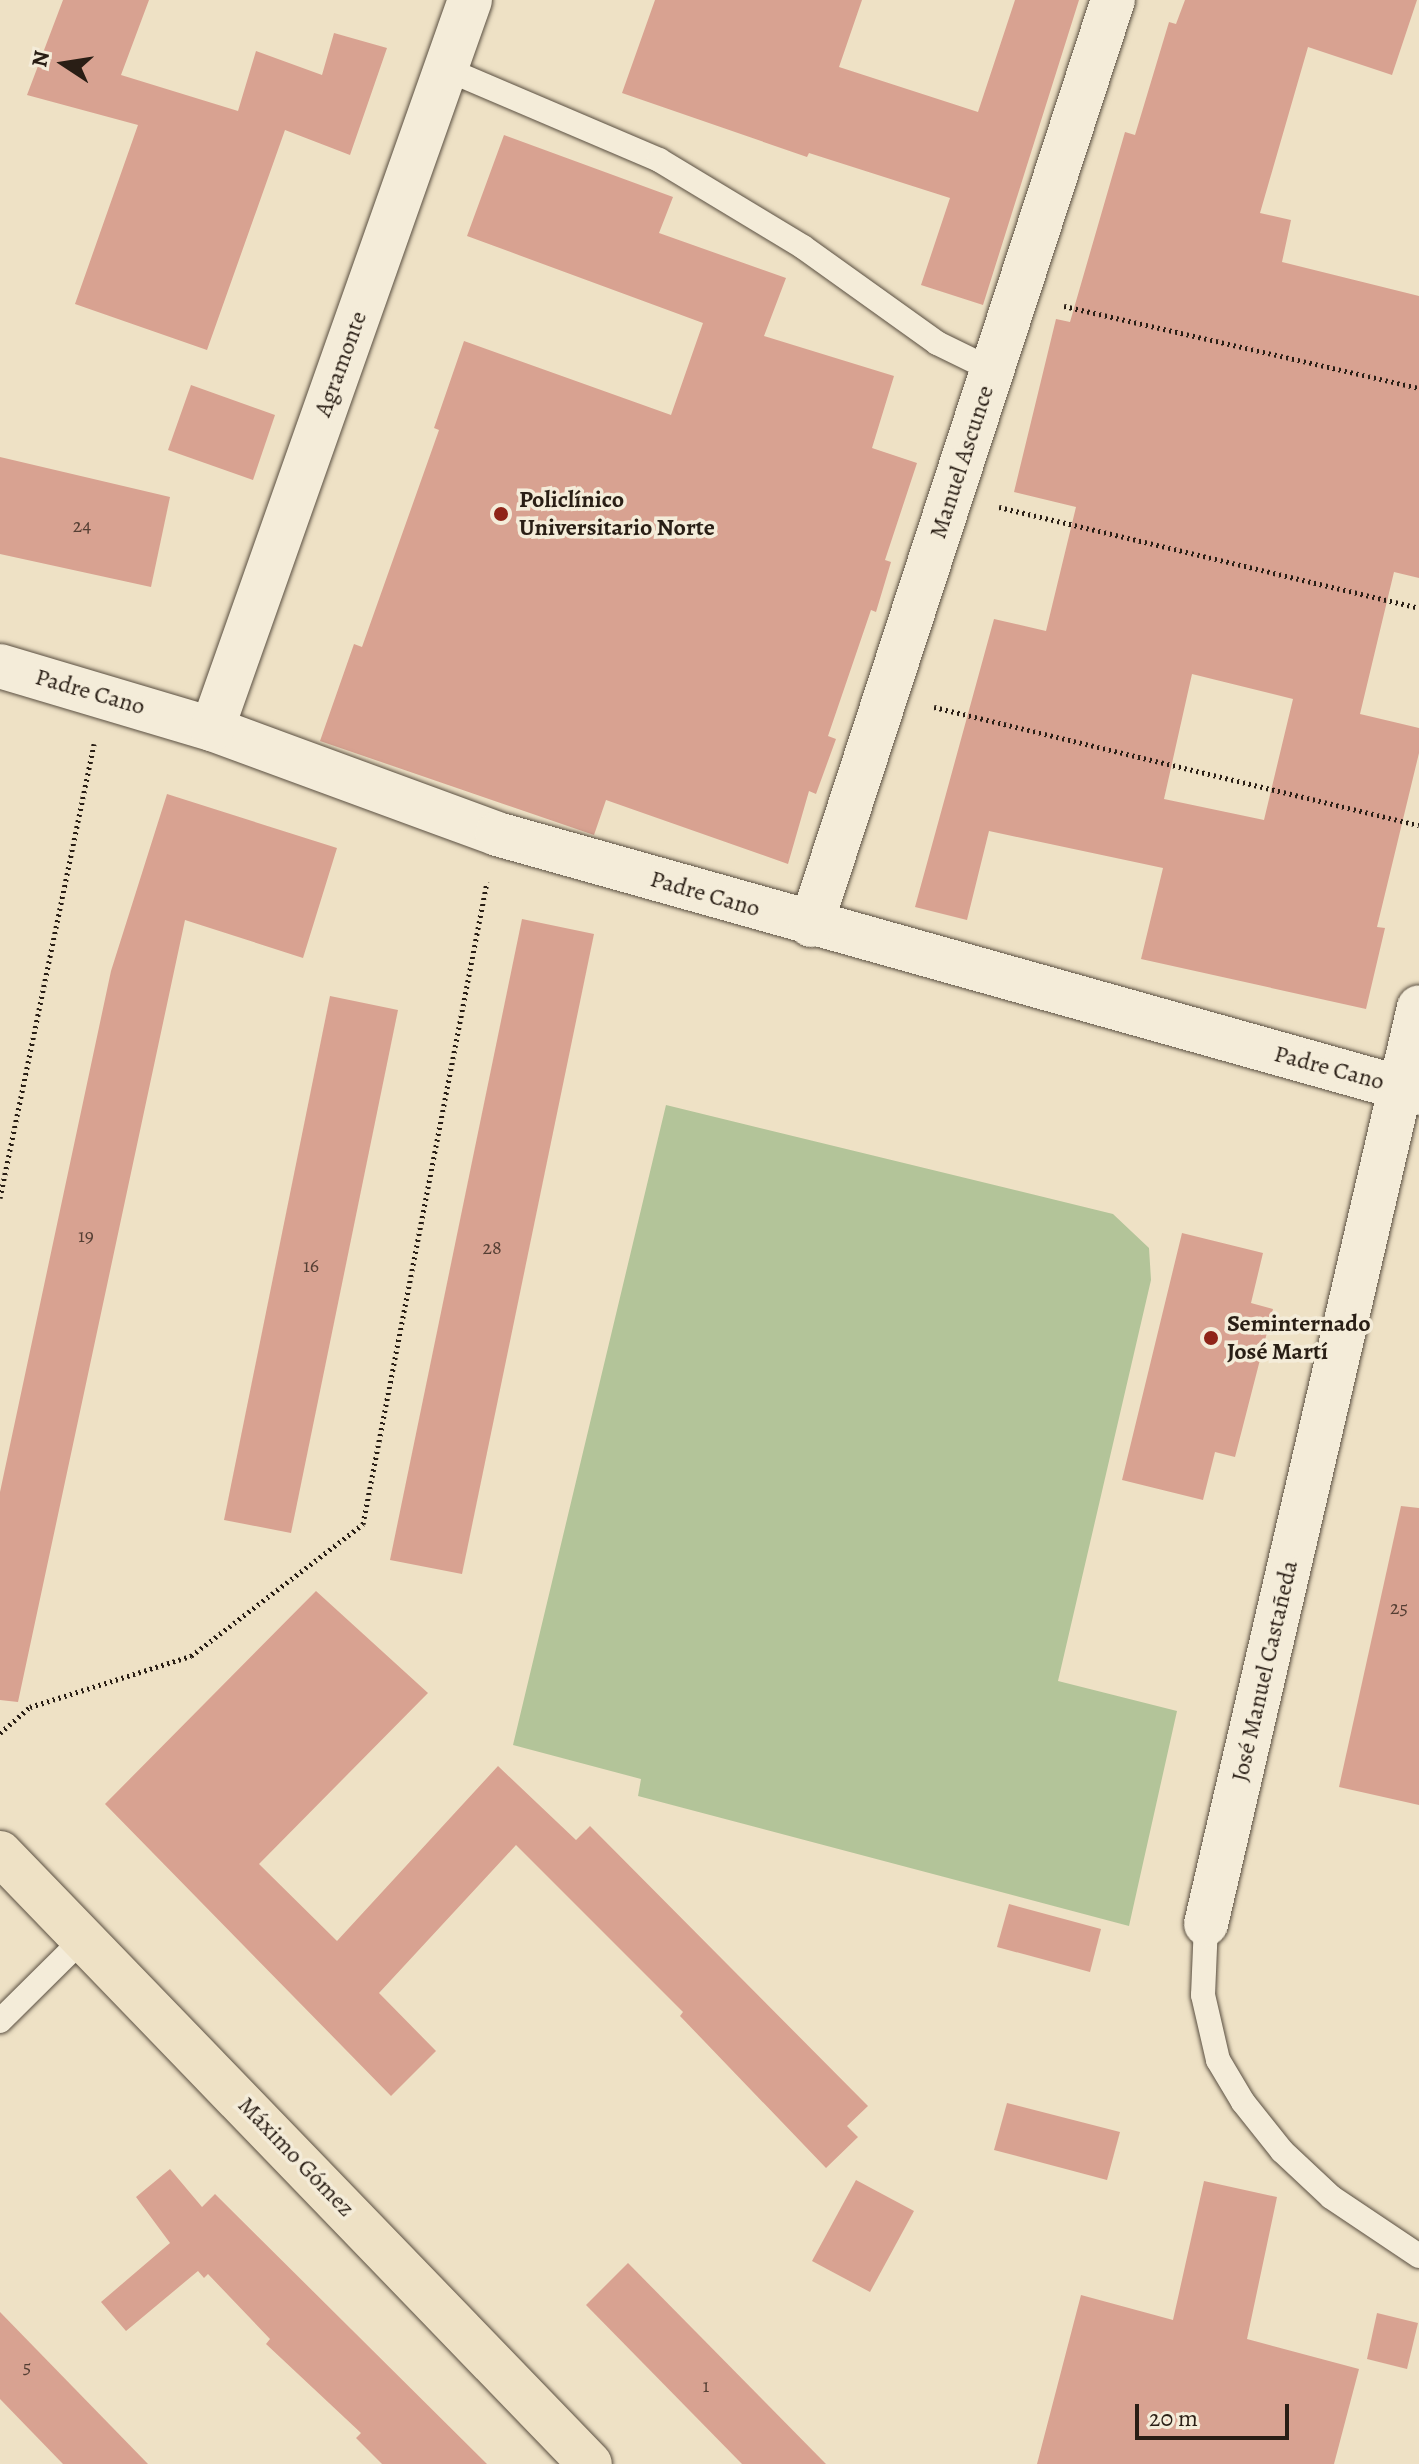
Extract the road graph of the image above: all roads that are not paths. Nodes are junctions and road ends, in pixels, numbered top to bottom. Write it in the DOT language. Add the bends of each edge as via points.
graph roads {
  1 [pos="470,0"];
  2 [pos="1113,0"];
  3 [pos="446,69"];
  4 [pos="992,370"];
  5 [pos="0,666"];
  6 [pos="212,729"];
  7 [pos="811,925"];
  8 [pos="1419,1007"];
  9 [pos="1410,1090"];
  10 [pos="0,1853"];
  11 [pos="1206,1924"];
  12 [pos="85,1937"];
  13 [pos="0,2021"];
  14 [pos="1419,2256"];
  15 [pos="590,2464"];
  1 -- 3 [label="street, Agramonte"];
  2 -- 4 [label="street, Manuel Ascunce"];
  3 -- 4 [label="lane" via="659,160 803,247 937,343"];
  3 -- 6 [label="street, Agramonte"];
  4 -- 7 [label="street, Manuel Ascunce"];
  5 -- 6 [label="street, Padre Cano"];
  6 -- 7 [label="street, Padre Cano" via="497,834"];
  7 -- 9 [label="street, Padre Cano"];
  8 -- 9 [label="street, José Manuel Castañeda"];
  9 -- 11 [label="street, José Manuel Castañeda"];
  10 -- 12 [label="main road, Máximo Gómez"];
  11 -- 14 [label="lane, José Manuel Castañeda" via="1203,1995 1218,2060 1243,2102 1282,2151 1331,2197"];
  12 -- 13 [label="lane"];
  12 -- 15 [label="main road, Máximo Gómez"];
}
